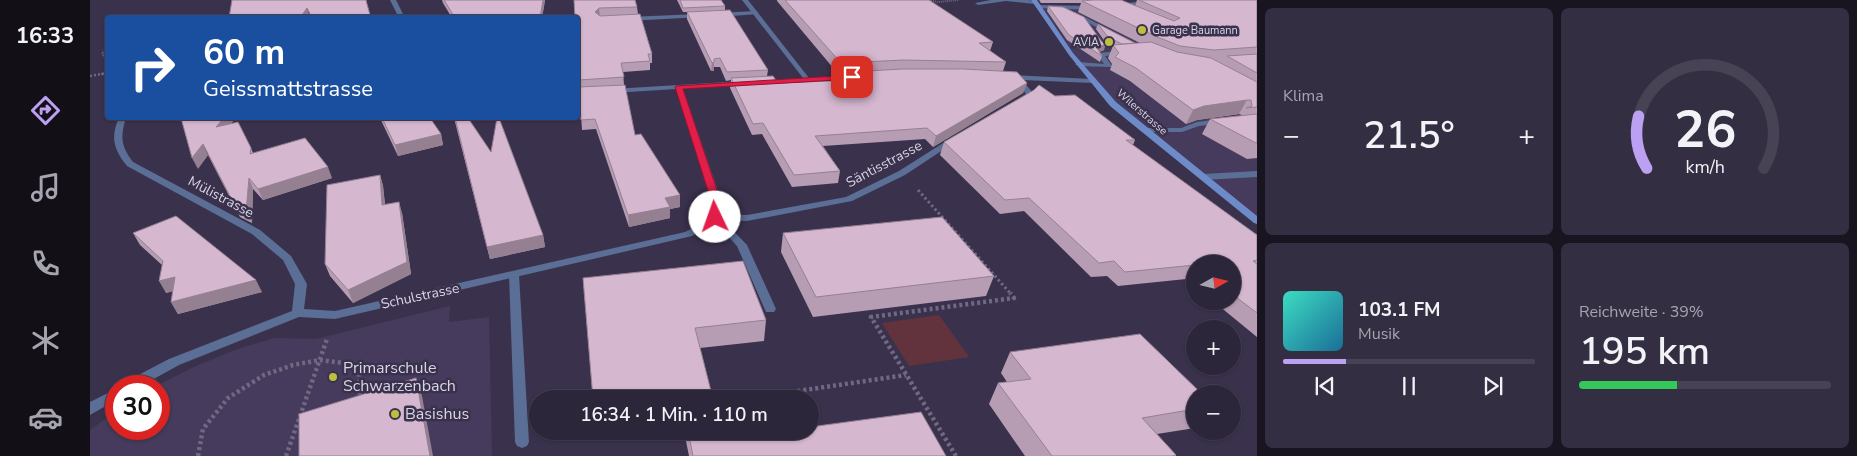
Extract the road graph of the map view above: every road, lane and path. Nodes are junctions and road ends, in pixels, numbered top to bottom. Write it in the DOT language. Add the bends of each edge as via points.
graph roads {
  1 [pos="393,0"];
  2 [pos="745,0"];
  3 [pos="927,0"];
  4 [pos="964,0"];
  5 [pos="1006,0"];
  6 [pos="978,2"];
  7 [pos="1160,2"];
  8 [pos="1036,3"];
  9 [pos="1098,8"];
  10 [pos="1065,9"];
  11 [pos="1130,12"];
  12 [pos="756,13"];
  13 [pos="400,15"];
  14 [pos="1082,17"];
  15 [pos="617,19"];
  16 [pos="1092,31"];
  17 [pos="1114,34"];
  18 [pos="1103,45"];
  19 [pos="105,51"];
  20 [pos="1128,52"];
  21 [pos="1118,53"];
  22 [pos="105,58"];
  23 [pos="1078,64"];
  24 [pos="105,74"];
  25 [pos="90,76"];
  26 [pos="868,76"];
  27 [pos="998,76"];
  28 [pos="1016,77"];
  29 [pos="807,79"];
  30 [pos="1092,81"];
  31 [pos="679,87"];
  32 [pos="607,92"];
  33 [pos="1010,107"];
  34 [pos="121,120"];
  35 [pos="1228,124"];
  36 [pos="1144,130"];
  37 [pos="960,136"];
  38 [pos="902,173"];
  39 [pos="1257,174"];
  40 [pos="1203,177"];
  41 [pos="715,217"];
  42 [pos="1257,221"];
  43 [pos="514,275"];
  44 [pos="770,309"];
  45 [pos="298,313"];
  46 [pos="329,332"];
  47 [pos="320,360"];
  48 [pos="150,375"];
  49 [pos="906,375"];
  50 [pos="805,390"];
  51 [pos="105,400"];
  52 [pos="353,400"];
  53 [pos="90,409"];
  54 [pos="307,417"];
  55 [pos="298,421"];
  56 [pos="522,442"];
  57 [pos="198,456"];
  58 [pos="286,456"];
  59 [pos="956,456"];
  1 -- 13 [label="street"];
  2 -- 12 [label="street"];
  3 -- 4 [label="path"];
  5 -- 6 [label="street"];
  5 -- 8 [label="street"];
  7 -- 11 [label="street" via="1114,6"];
  8 -- 10 [label="street"];
  8 -- 23 [label="main road, Wilerstrasse"];
  9 -- 10 [label="street"];
  10 -- 14 [label="street"];
  12 -- 15 [label="street"];
  12 -- 29 [label="street"];
  14 -- 16 [label="street"];
  14 -- 17 [label="street"];
  18 -- 21 [label="street"];
  19 -- 22 [label="path" via="102,53"];
  20 -- 21 [label="street"];
  21 -- 23 [label="street" via="1100,54 1109,66"];
  23 -- 30 [label="main road, Wilerstrasse"];
  24 -- 25 [label="path"];
  26 -- 29 [label="street"];
  27 -- 28 [label="street"];
  28 -- 30 [label="street"];
  28 -- 33 [label="street" via="1030,94"];
  29 -- 31 [label="street"];
  30 -- 36 [label="main road, Wilerstrasse"];
  31 -- 32 [label="street"];
  31 -- 41 [label="street" via="714,194"];
  34 -- 45 [label="street, Mülistrasse" via="116,132 120,152 130,164 256,232 286,258 301,284"];
  35 -- 36 [label="street" via="1211,130"];
  36 -- 40 [label="main road, Wilerstrasse"];
  37 -- 38 [label="street, Säntisstrasse"];
  38 -- 41 [label="street, Säntisstrasse" via="849,199 747,218"];
  38 -- 49 [label="path" via="1014,298 871,317"];
  39 -- 40 [label="street"];
  40 -- 42 [label="main road, Wilerstrasse"];
  41 -- 43 [label="street, Schulstrasse" via="688,234"];
  41 -- 44 [label="street" via="742,245"];
  43 -- 45 [label="street, Schulstrasse" via="335,315"];
  43 -- 56 [label="street"];
  45 -- 48 [label="street, Schulstrasse" via="174,362"];
  46 -- 47 [label="path"];
  47 -- 52 [label="path" via="343,363 359,375 362,396"];
  47 -- 55 [label="path"];
  47 -- 57 [label="path" via="264,375 228,398 203,429"];
  49 -- 50 [label="path"];
  49 -- 59 [label="path"];
  51 -- 53 [label="street"];
  54 -- 55 [label="path"];
  55 -- 58 [label="path"];
}
